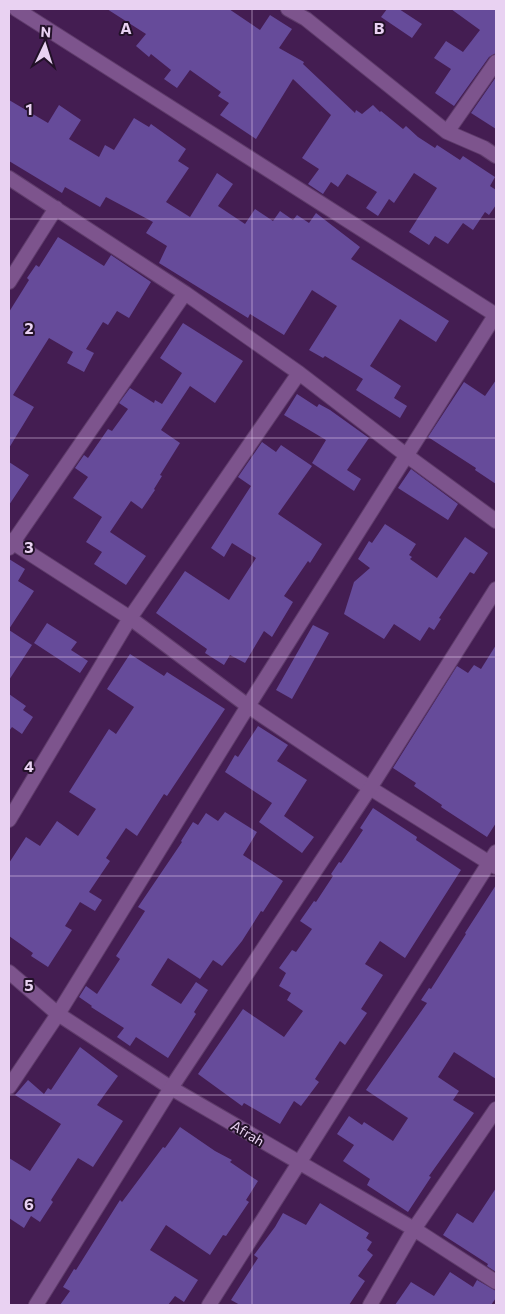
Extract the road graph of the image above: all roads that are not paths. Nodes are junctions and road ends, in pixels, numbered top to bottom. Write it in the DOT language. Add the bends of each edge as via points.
graph roads {
  1 [pos="16,9"];
  2 [pos="288,9"];
  3 [pos="496,62"];
  4 [pos="447,132"];
  5 [pos="496,156"];
  6 [pos="9,178"];
  7 [pos="56,208"];
  8 [pos="9,282"];
  9 [pos="185,293"];
  10 [pos="496,315"];
  11 [pos="299,373"];
  12 [pos="406,455"];
  13 [pos="496,521"];
  14 [pos="10,543"];
  15 [pos="496,589"];
  16 [pos="130,618"];
  17 [pos="248,706"];
  18 [pos="370,788"];
  19 [pos="9,820"];
  20 [pos="494,861"];
  21 [pos="9,972"];
  22 [pos="58,1014"];
  23 [pos="9,1086"];
  24 [pos="172,1088"];
  25 [pos="496,1109"];
  26 [pos="299,1163"];
  27 [pos="414,1229"];
  28 [pos="496,1282"];
  29 [pos="36,1305"];
  30 [pos="209,1305"];
  31 [pos="370,1305"];
  1 -- 10 [label="street"];
  2 -- 4 [label="street"];
  3 -- 4 [label="street"];
  4 -- 5 [label="street"];
  6 -- 7 [label="street"];
  7 -- 8 [label="street"];
  7 -- 9 [label="street"];
  9 -- 11 [label="street"];
  9 -- 14 [label="street"];
  10 -- 12 [label="street"];
  11 -- 12 [label="street"];
  11 -- 16 [label="street"];
  12 -- 13 [label="street"];
  12 -- 17 [label="street"];
  14 -- 16 [label="street"];
  15 -- 18 [label="street"];
  16 -- 17 [label="street"];
  16 -- 19 [label="street"];
  17 -- 18 [label="street"];
  17 -- 22 [label="street"];
  18 -- 20 [label="street"];
  18 -- 24 [label="street"];
  20 -- 26 [label="street"];
  21 -- 22 [label="street, Afrah"];
  22 -- 23 [label="street"];
  22 -- 24 [label="street, Afrah"];
  24 -- 26 [label="street, Afrah"];
  24 -- 29 [label="street"];
  25 -- 27 [label="street"];
  26 -- 27 [label="street, Afrah"];
  26 -- 30 [label="street"];
  27 -- 28 [label="street, Afrah"];
  27 -- 31 [label="street"];
}
